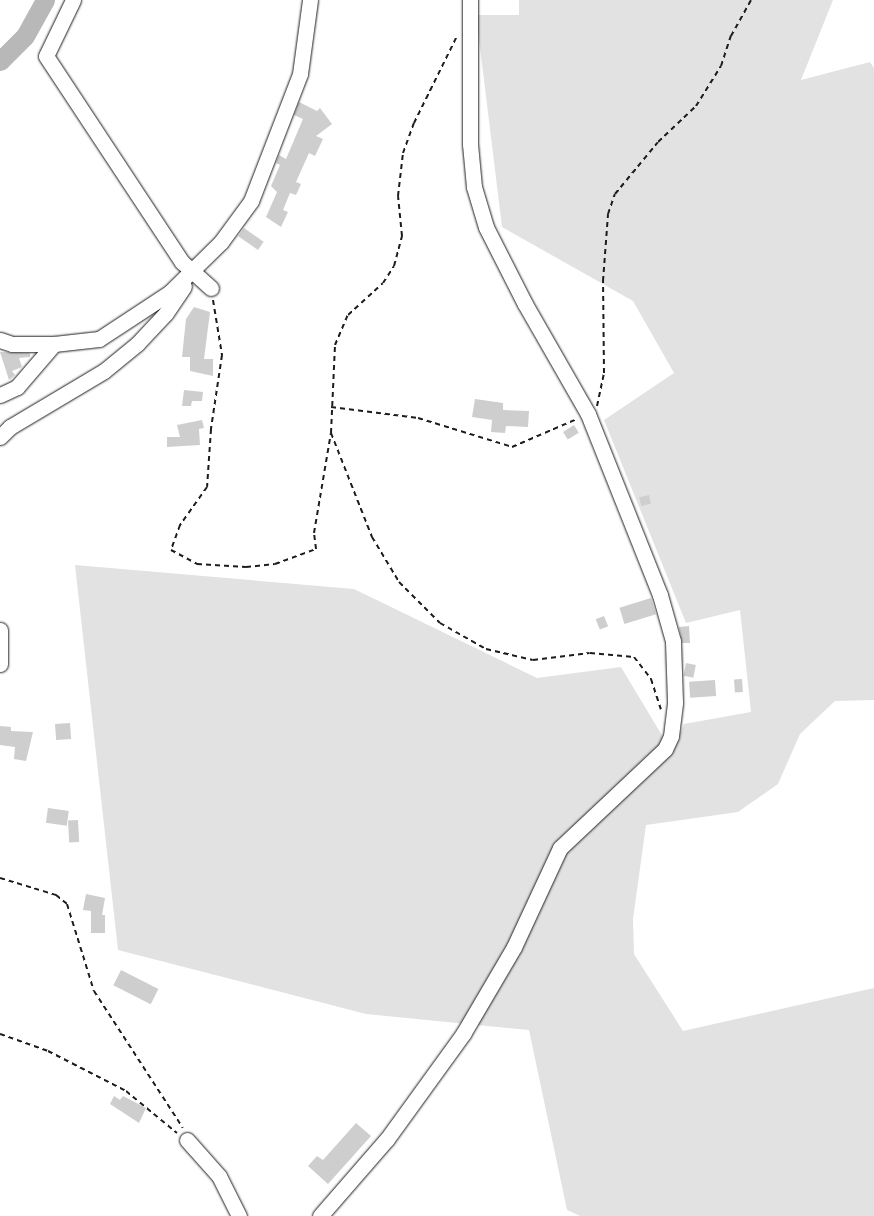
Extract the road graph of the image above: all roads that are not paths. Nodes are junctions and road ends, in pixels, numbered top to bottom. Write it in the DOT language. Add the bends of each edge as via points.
graph roads {
  1 [pos="73,0"];
  2 [pos="310,0"];
  3 [pos="470,0"];
  4 [pos="193,272"];
  5 [pos="211,288"];
  6 [pos="0,340"];
  7 [pos="54,344"];
  8 [pos="0,395"];
  9 [pos="0,437"];
  10 [pos="0,630"];
  11 [pos="0,664"];
  12 [pos="187,1140"];
  13 [pos="239,1216"];
  14 [pos="320,1216"];
  1 -- 4 [label="street" via="46,56 182,262"];
  2 -- 4 [label="street" via="300,74 251,201 222,242"];
  3 -- 14 [label="street" via="470,144 474,187 486,228 588,414 660,595 673,641 677,676 671,736 647,768 560,848 514,947 463,1034 387,1138"];
  4 -- 5 [label="street"];
  4 -- 7 [label="street" via="169,293 99,339"];
  4 -- 9 [label="street" via="166,313 137,344 104,371 10,427"];
  6 -- 7 [label="street" via="12,344"];
  7 -- 8 [label="street" via="17,387"];
  10 -- 11 [label="street"];
  12 -- 13 [label="street" via="219,1176"];
}
